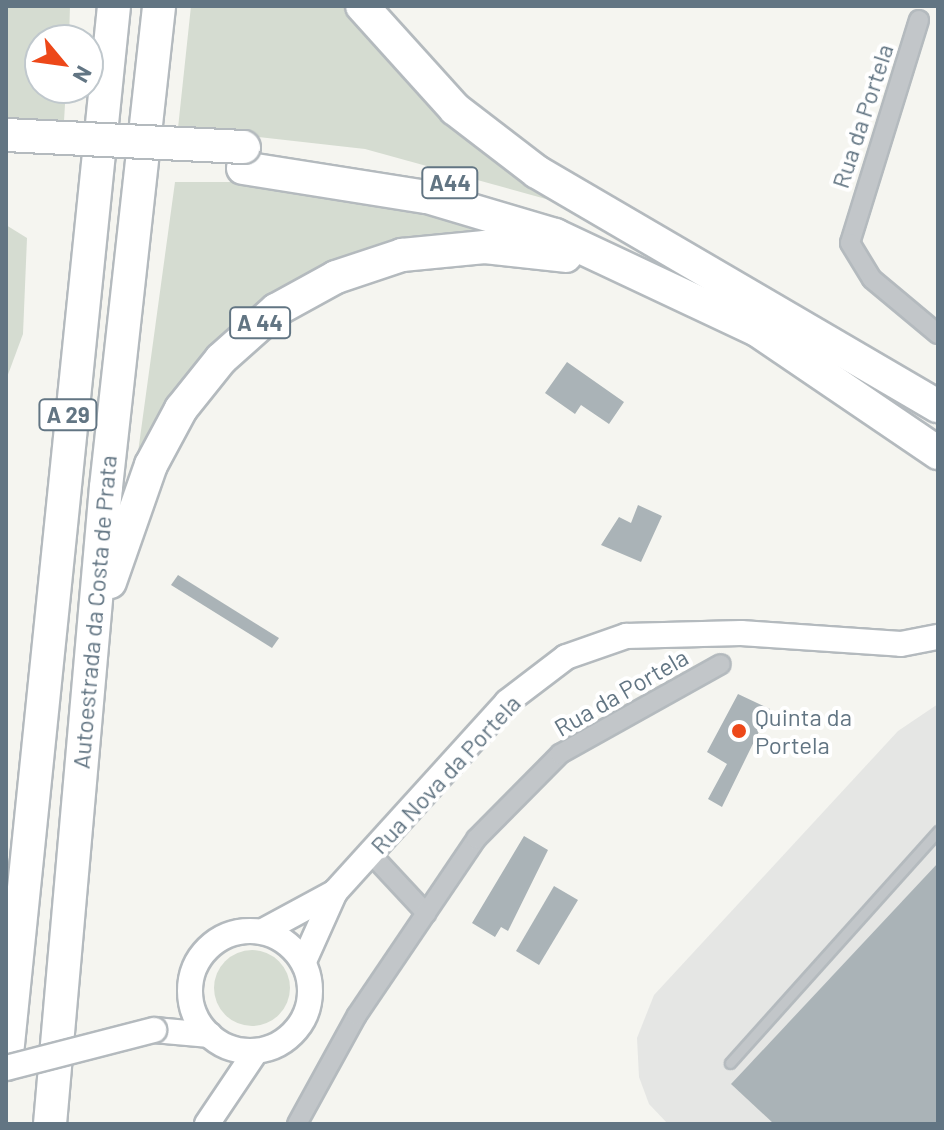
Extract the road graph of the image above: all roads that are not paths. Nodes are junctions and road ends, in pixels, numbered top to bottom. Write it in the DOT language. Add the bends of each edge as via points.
graph roads {
  1 [pos="97,6"];
  2 [pos="114,6"];
  3 [pos="159,6"];
  4 [pos="362,6"];
  5 [pos="919,20"];
  6 [pos="107,43"];
  7 [pos="6,135"];
  8 [pos="6,157"];
  9 [pos="244,157"];
  10 [pos="651,244"];
  11 [pos="607,262"];
  12 [pos="938,334"];
  13 [pos="938,406"];
  14 [pos="938,453"];
  15 [pos="938,637"];
  16 [pos="92,639"];
  17 [pos="721,664"];
  18 [pos="938,831"];
  19 [pos="371,854"];
  20 [pos="335,892"];
  21 [pos="426,913"];
  22 [pos="263,931"];
  23 [pos="304,961"];
  24 [pos="190,994"];
  25 [pos="154,1030"];
  26 [pos="214,1039"];
  27 [pos="256,1051"];
  28 [pos="730,1063"];
  29 [pos="6,1066"];
  30 [pos="221,1096"];
  31 [pos="50,1124"];
  32 [pos="207,1124"];
  33 [pos="297,1124"];
  1 -- 6 [label="highway"];
  2 -- 6 [label="highway, Autoestrada da Costa de Prata / A 29"];
  3 -- 16 [label="highway, Autoestrada da Costa de Prata / A 29"];
  4 -- 10 [label="highway" via="464,117"];
  5 -- 12 [label="street, Rua da Portela" via="850,243 872,279"];
  6 -- 29 [label="highway, Autoestrada da Costa de Prata / A 29"];
  7 -- 9 [label="highway, A44, bridge"];
  8 -- 9 [label="highway, A 44"];
  9 -- 10 [label="highway, A44" via="429,177"];
  9 -- 11 [label="highway, A 44" via="427,197 555,235"];
  10 -- 13 [label="highway"];
  11 -- 14 [label="highway, A 44" via="757,330"];
  11 -- 16 [label="highway, A 44" via="523,249 442,249 347,272 276,310 221,359 166,435"];
  15 -- 19 [label="main road, Rua Nova da Portela" via="901,644 741,633 626,636 566,657 507,702"];
  16 -- 31 [label="highway, Autoestrada da Costa de Prata / A 29"];
  17 -- 21 [label="street, Rua da Portela" via="560,754 476,839"];
  18 -- 28 [label="lane"];
  19 -- 20 [label="main road, Rua Nova da Portela"];
  19 -- 21 [label="street"];
  20 -- 22 [label="main road, Rua Nova da Portela"];
  20 -- 23 [label="main road, Rua Nova da Portela"];
  21 -- 33 [label="street, Rua da Portela" via="357,1015"];
  22 -- 23 [label="main road"];
  22 -- 24 [label="main road, Rua Nova da Portela" via="212,944"];
  23 -- 27 [label="main road" via="310,1000 304,1019 275,1046"];
  24 -- 25 [label="main road"];
  24 -- 26 [label="main road"];
  25 -- 26 [label="main road"];
  25 -- 29 [label="main road, bridge"];
  26 -- 27 [label="main road"];
  26 -- 30 [label="main road"];
  27 -- 30 [label="main road"];
  30 -- 32 [label="main road"];
}
